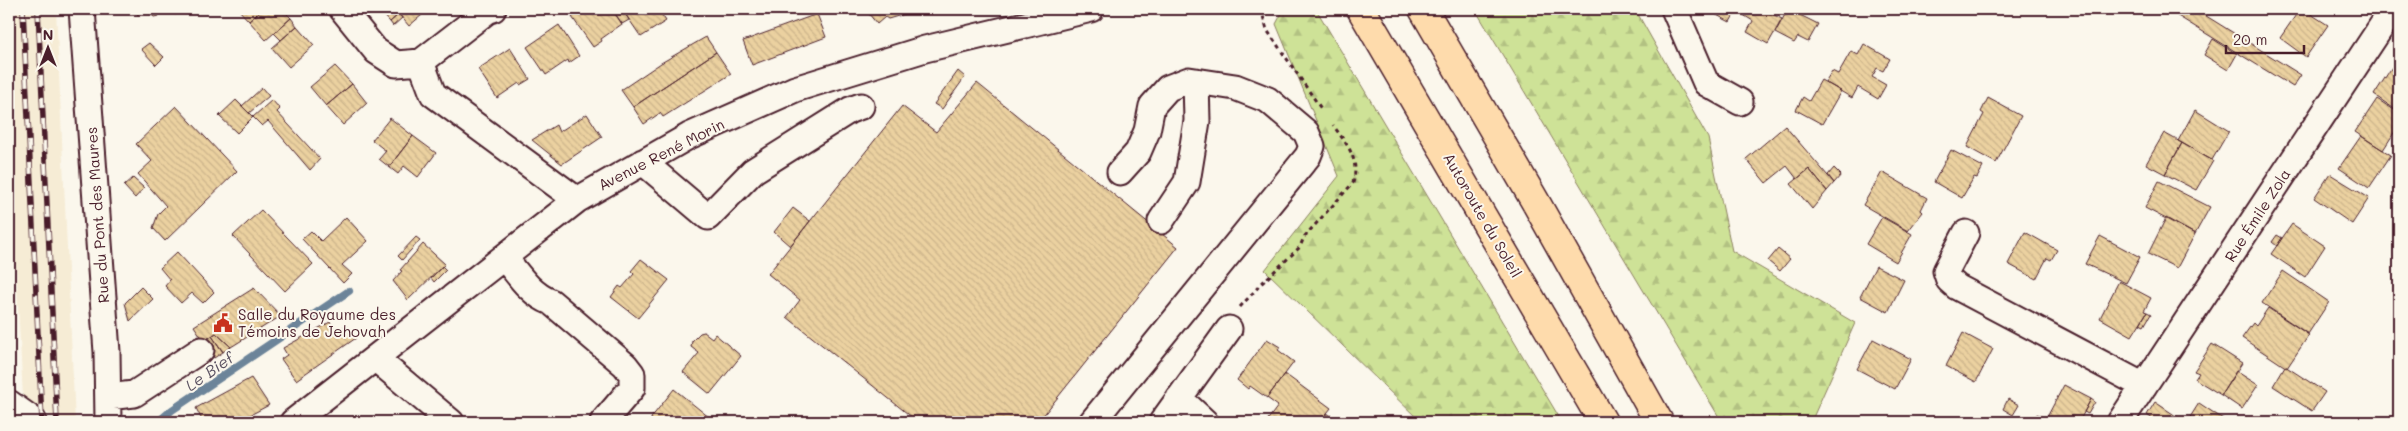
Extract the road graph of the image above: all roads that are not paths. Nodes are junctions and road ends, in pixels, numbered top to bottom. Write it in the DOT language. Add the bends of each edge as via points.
graph roads {
  1 [pos="82,9"];
  2 [pos="342,9"];
  3 [pos="493,9"];
  4 [pos="1091,9"];
  5 [pos="1361,9"];
  6 [pos="1423,9"];
  7 [pos="1674,9"];
  8 [pos="2393,9"];
  9 [pos="421,62"];
  10 [pos="1196,81"];
  11 [pos="1740,102"];
  12 [pos="862,106"];
  13 [pos="643,162"];
  14 [pos="1120,172"];
  15 [pos="577,200"];
  16 [pos="1160,221"];
  17 [pos="1966,233"];
  18 [pos="504,257"];
  19 [pos="1229,330"];
  20 [pos="201,350"];
  21 [pos="375,358"];
  22 [pos="2144,386"];
  23 [pos="108,397"];
  24 [pos="1179,398"];
  25 [pos="9,403"];
  26 [pos="33,420"];
  27 [pos="108,422"];
  28 [pos="293,422"];
  29 [pos="451,422"];
  30 [pos="603,422"];
  31 [pos="1092,422"];
  32 [pos="1162,422"];
  33 [pos="1205,422"];
  34 [pos="1603,422"];
  35 [pos="1660,422"];
  36 [pos="2120,422"];
  1 -- 23 [label="street, Rue du Pont des Maures"];
  2 -- 9 [label="street" via="376,51 396,64"];
  3 -- 9 [label="street"];
  4 -- 13 [label="street, Avenue René Morin" via="925,49 795,89 689,136"];
  5 -- 34 [label="highway, Autoroute du Soleil"];
  6 -- 35 [label="highway"];
  7 -- 11 [label="street" via="1706,83"];
  8 -- 22 [label="street, Rue Émile Zola"];
  9 -- 15 [label="street" via="433,94"];
  10 -- 14 [label="street" via="1189,80 1168,88 1152,106 1138,152"];
  10 -- 16 [label="street" via="1197,121 1187,182"];
  10 -- 31 [label="street" via="1235,87 1268,100 1306,132 1312,146 1308,156"];
  12 -- 13 [label="street" via="850,110 753,171 708,217"];
  13 -- 15 [label="street, Avenue René Morin"];
  15 -- 18 [label="street, Avenue René Morin"];
  17 -- 22 [label="street" via="1946,271 1949,280"];
  18 -- 21 [label="street, Avenue René Morin"];
  18 -- 30 [label="street" via="527,286 551,302 632,374 632,388"];
  19 -- 24 [label="street"];
  20 -- 23 [label="street" via="134,394"];
  21 -- 28 [label="street, Avenue René Morin"];
  21 -- 29 [label="street"];
  22 -- 36 [label="street, Rue Émile Zola"];
  23 -- 27 [label="street, Rue du Pont des Maures"];
  24 -- 32 [label="street"];
  24 -- 33 [label="street"];
  25 -- 26 [label="street"];
}
